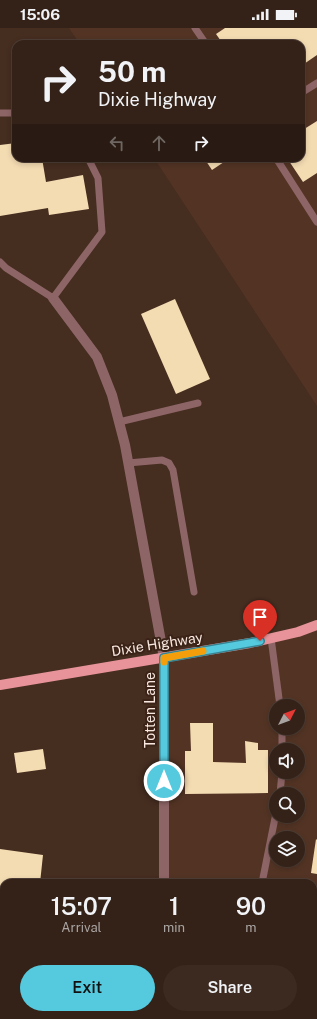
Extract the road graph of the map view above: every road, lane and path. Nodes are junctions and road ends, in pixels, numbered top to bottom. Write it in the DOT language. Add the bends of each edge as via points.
graph roads {
  1 [pos="195,28"];
  2 [pos="203,40"];
  3 [pos="317,83"];
  4 [pos="305,90"];
  5 [pos="0,113"];
  6 [pos="12,113"];
  7 [pos="90,162"];
  8 [pos="279,162"];
  9 [pos="317,222"];
  10 [pos="0,262"];
  11 [pos="53,298"];
  12 [pos="198,403"];
  13 [pos="119,422"];
  14 [pos="128,463"];
  15 [pos="194,592"];
  16 [pos="317,625"];
  17 [pos="271,638"];
  18 [pos="164,658"];
  19 [pos="0,685"];
  20 [pos="279,699"];
  21 [pos="274,823"];
  22 [pos="164,879"];
  23 [pos="263,879"];
  1 -- 2 [label="lane"];
  3 -- 4 [label="lane"];
  5 -- 6 [label="lane"];
  7 -- 11 [label="lane" via="98,178 102,232"];
  8 -- 9 [label="lane"];
  10 -- 11 [label="lane"];
  11 -- 13 [label="street, Totten Lane" via="97,357 112,395"];
  12 -- 13 [label="lane"];
  13 -- 14 [label="street, Totten Lane"];
  14 -- 15 [label="lane" via="162,460 169,463"];
  14 -- 18 [label="street, Totten Lane"];
  16 -- 17 [label="main road, Dixie Highway"];
  17 -- 18 [label="main road, Dixie Highway"];
  17 -- 20 [label="lane"];
  18 -- 19 [label="main road, Dixie Highway"];
  18 -- 22 [label="street, Totten Lane"];
  21 -- 23 [label="lane"];
}
